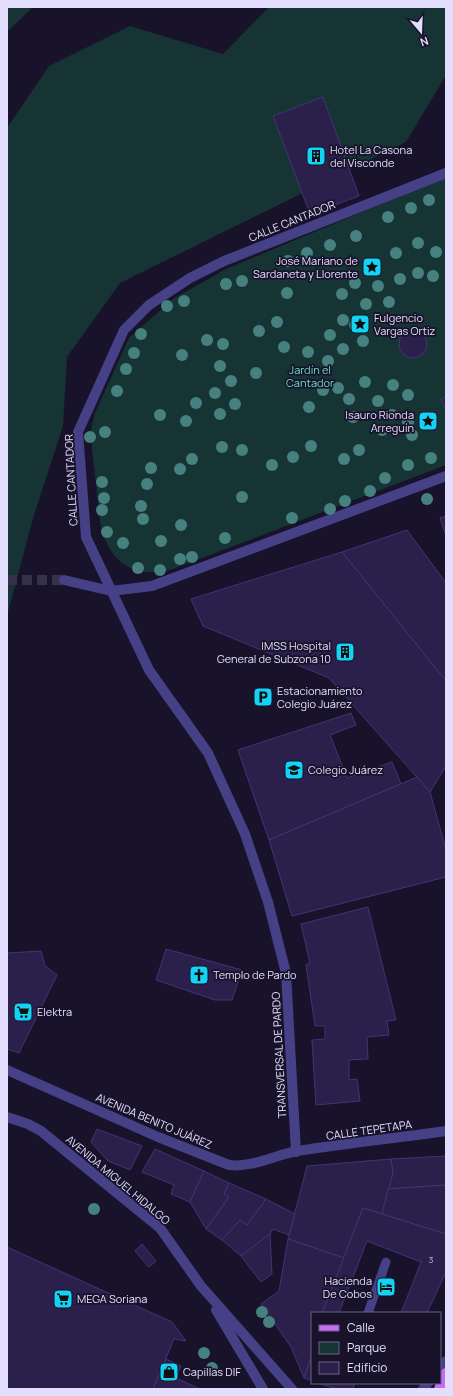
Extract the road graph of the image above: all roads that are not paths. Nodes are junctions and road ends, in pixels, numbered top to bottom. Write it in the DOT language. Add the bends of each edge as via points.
graph roads {
  1 [pos="446,173"];
  2 [pos="446,476"];
  3 [pos="64,580"];
  4 [pos="110,591"];
  5 [pos="7,1070"];
  6 [pos="7,1117"];
  7 [pos="446,1131"];
  8 [pos="296,1152"];
  9 [pos="386,1262"];
  10 [pos="201,1286"];
  11 [pos="368,1312"];
  12 [pos="446,1373"];
  13 [pos="263,1389"];
  14 [pos="292,1389"];
  15 [pos="439,1389"];
  1 -- 4 [label="street, CALLE CANTADOR" via="210,268 149,305 124,330 78,432 86,537"];
  2 -- 4 [label="street" via="152,586"];
  3 -- 4 [label="street"];
  4 -- 8 [label="street, TRANSVERSAL DE PARDO" via="149,670 208,753 245,834 268,902 286,973"];
  5 -- 8 [label="street, AVENIDA BENITO JUÁREZ" via="158,1137 229,1165 237,1166"];
  6 -- 10 [label="street, AVENIDA MIGUEL HIDALGO" via="41,1131 160,1228"];
  7 -- 8 [label="street, CALLE TEPETAPA"];
  9 -- 11 [label="lane"];
  10 -- 13 [label="street"];
  10 -- 14 [label="street, AVENIDA MIGUEL HIDALGO"];
  12 -- 15 [label="main road"];
}
